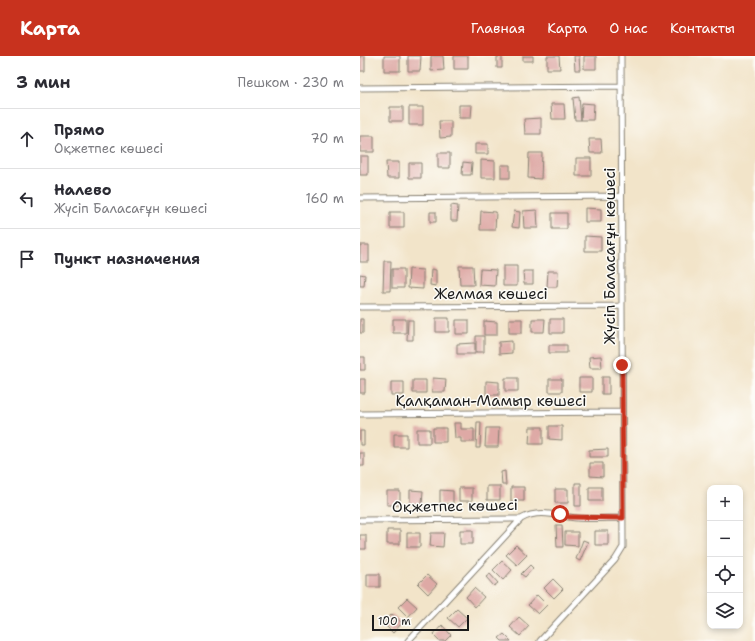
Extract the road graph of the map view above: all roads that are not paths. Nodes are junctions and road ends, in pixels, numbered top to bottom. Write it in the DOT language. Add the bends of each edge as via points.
graph roads {
  1 [pos="621,56"];
  2 [pos="621,86"];
  3 [pos="360,88"];
  4 [pos="621,196"];
  5 [pos="360,198"];
  6 [pos="622,306"];
  7 [pos="360,307"];
  8 [pos="622,412"];
  9 [pos="360,414"];
  10 [pos="623,518"];
  11 [pos="520,519"];
  12 [pos="360,520"];
  13 [pos="408,641"];
  14 [pos="540,641"];
  1 -- 2 [label="street, Жүсіп Баласағұн көшесі"];
  2 -- 3 [label="street"];
  2 -- 4 [label="street, Жүсіп Баласағұн көшесі"];
  4 -- 5 [label="street"];
  4 -- 6 [label="street, Жүсіп Баласағұн көшесі"];
  6 -- 7 [label="street, Желмая көшесі"];
  6 -- 8 [label="street, Жүсіп Баласағұн көшесі"];
  8 -- 9 [label="street, Қалқаман-Мамыр көшесі"];
  8 -- 10 [label="street, Жүсіп Баласағұн көшесі"];
  10 -- 11 [label="street, Оқжетпес көшесі" via="569,517 549,513 527,515"];
  10 -- 14 [label="street, Жүсіп Баласағұн көшесі" via="623,547 620,554"];
  11 -- 12 [label="street, Оқжетпес көшесі"];
  11 -- 13 [label="street"];
}
